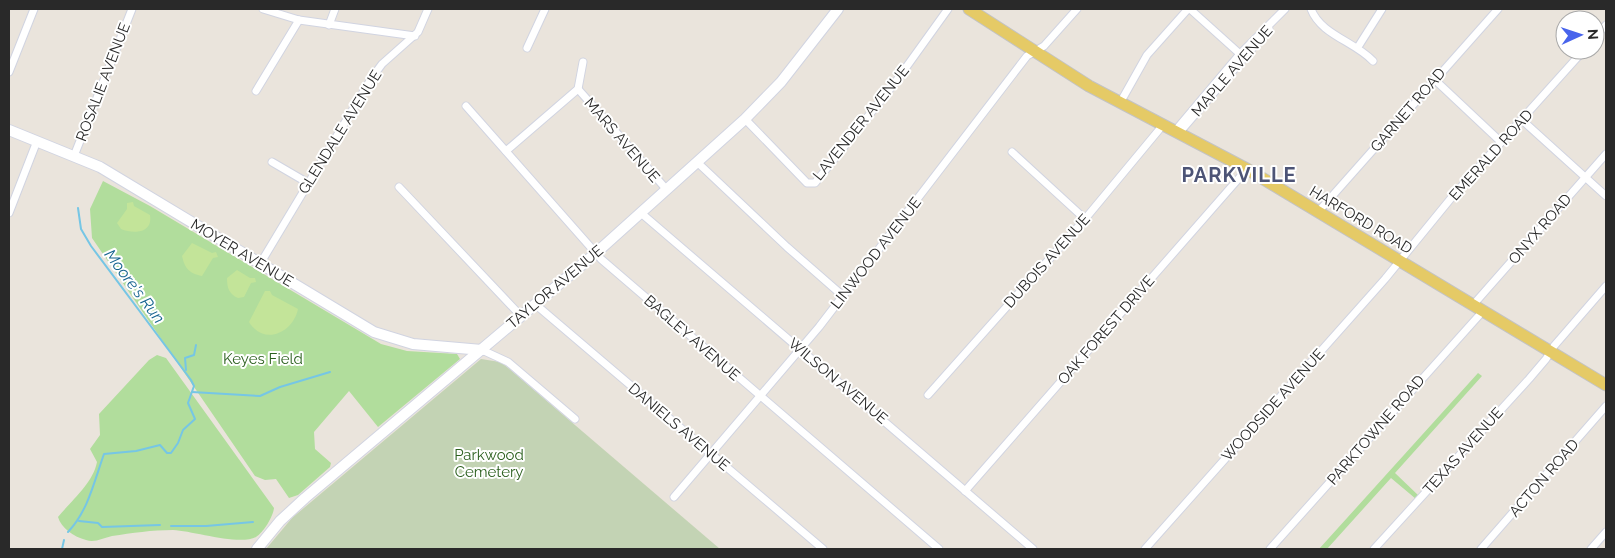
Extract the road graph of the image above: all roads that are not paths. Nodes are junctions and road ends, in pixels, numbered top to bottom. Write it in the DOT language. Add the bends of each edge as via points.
graph roads {
  1 [pos="34,9"];
  2 [pos="132,9"];
  3 [pos="263,9"];
  4 [pos="335,9"];
  5 [pos="428,9"];
  6 [pos="545,9"];
  7 [pos="838,9"];
  8 [pos="948,9"];
  9 [pos="969,9"];
  10 [pos="1077,9"];
  11 [pos="1189,9"];
  12 [pos="1285,9"];
  13 [pos="1311,9"];
  14 [pos="1382,9"];
  15 [pos="1498,9"];
  16 [pos="984,13"];
  17 [pos="299,20"];
  18 [pos="329,25"];
  19 [pos="415,36"];
  20 [pos="1251,46"];
  21 [pos="1358,47"];
  22 [pos="526,48"];
  23 [pos="1035,52"];
  24 [pos="1240,54"];
  25 [pos="1575,60"];
  26 [pos="1374,61"];
  27 [pos="583,62"];
  28 [pos="9,72"];
  29 [pos="1434,79"];
  30 [pos="578,89"];
  31 [pos="256,91"];
  32 [pos="1120,103"];
  33 [pos="466,106"];
  34 [pos="745,119"];
  35 [pos="1522,120"];
  36 [pos="1163,125"];
  37 [pos="9,130"];
  38 [pos="1177,132"];
  39 [pos="37,141"];
  40 [pos="1501,142"];
  41 [pos="506,151"];
  42 [pos="1012,152"];
  43 [pos="1606,154"];
  44 [pos="74,156"];
  45 [pos="272,162"];
  46 [pos="697,162"];
  47 [pos="1247,170"];
  48 [pos="1585,178"];
  49 [pos="308,183"];
  50 [pos="399,187"];
  51 [pos="667,190"];
  52 [pos="1606,196"];
  53 [pos="1318,212"];
  54 [pos="9,213"];
  55 [pos="641,213"];
  56 [pos="1085,219"];
  57 [pos="596,253"];
  58 [pos="1399,260"];
  59 [pos="260,264"];
  60 [pos="1606,286"];
  61 [pos="843,296"];
  62 [pos="535,304"];
  63 [pos="1478,308"];
  64 [pos="521,316"];
  65 [pos="801,349"];
  66 [pos="482,350"];
  67 [pos="1551,352"];
  68 [pos="1606,385"];
  69 [pos="928,395"];
  70 [pos="760,396"];
  71 [pos="1606,406"];
  72 [pos="575,419"];
  73 [pos="711,454"];
  74 [pos="965,491"];
  75 [pos="674,497"];
  76 [pos="1606,532"];
  77 [pos="257,549"];
  78 [pos="823,549"];
  79 [pos="939,549"];
  80 [pos="1033,549"];
  81 [pos="1145,549"];
  82 [pos="1270,549"];
  83 [pos="1374,549"];
  84 [pos="1481,549"];
  85 [pos="1591,549"];
  1 -- 28 [label="street"];
  2 -- 44 [label="street, ROSALIE AVENUE"];
  3 -- 17 [label="street"];
  4 -- 18 [label="street"];
  5 -- 19 [label="street, GLENDALE AVENUE"];
  6 -- 22 [label="street"];
  7 -- 34 [label="main road, TAYLOR AVENUE" via="781,82"];
  8 -- 34 [label="street, LAVENDER AVENUE" via="815,183 807,183"];
  9 -- 16 [label="main road, HARFORD ROAD"];
  10 -- 23 [label="street, LINWOOD AVENUE"];
  11 -- 24 [label="street"];
  11 -- 32 [label="street" via="1147,55"];
  12 -- 20 [label="street, MAPLE AVENUE"];
  13 -- 21 [label="street" via="1318,24"];
  14 -- 21 [label="street"];
  15 -- 29 [label="street, GARNET ROAD"];
  16 -- 23 [label="main road, HARFORD ROAD"];
  17 -- 18 [label="street"];
  17 -- 31 [label="street"];
  18 -- 19 [label="street"];
  19 -- 49 [label="street, GLENDALE AVENUE" via="375,73"];
  20 -- 24 [label="street"];
  20 -- 38 [label="street, MAPLE AVENUE"];
  21 -- 26 [label="street"];
  23 -- 32 [label="main road, HARFORD ROAD"];
  23 -- 61 [label="street, LINWOOD AVENUE" via="1027,56"];
  24 -- 38 [label="street"];
  25 -- 35 [label="street, EMERALD ROAD"];
  27 -- 30 [label="street"];
  29 -- 40 [label="street"];
  29 -- 53 [label="street, GARNET ROAD"];
  30 -- 41 [label="street"];
  30 -- 51 [label="street, MARS AVENUE"];
  32 -- 36 [label="main road, HARFORD ROAD"];
  33 -- 41 [label="street, BAGLEY AVENUE"];
  34 -- 46 [label="main road, TAYLOR AVENUE"];
  35 -- 40 [label="street, EMERALD ROAD"];
  35 -- 48 [label="street"];
  36 -- 38 [label="main road, HARFORD ROAD"];
  36 -- 56 [label="street, DUBOIS AVENUE"];
  37 -- 39 [label="main road, MOYER AVENUE"];
  38 -- 47 [label="main road, HARFORD ROAD"];
  39 -- 44 [label="main road, MOYER AVENUE"];
  39 -- 54 [label="street"];
  40 -- 58 [label="street, EMERALD ROAD"];
  41 -- 57 [label="street, BAGLEY AVENUE"];
  42 -- 56 [label="street"];
  43 -- 48 [label="street, ONYX ROAD"];
  44 -- 59 [label="main road, MOYER AVENUE" via="113,174"];
  45 -- 49 [label="street"];
  46 -- 51 [label="main road, TAYLOR AVENUE"];
  46 -- 61 [label="street"];
  47 -- 53 [label="main road, HARFORD ROAD"];
  47 -- 74 [label="street, OAK FOREST DRIVE"];
  48 -- 52 [label="street"];
  48 -- 63 [label="street, ONYX ROAD"];
  49 -- 59 [label="street, GLENDALE AVENUE"];
  50 -- 64 [label="street"];
  51 -- 55 [label="main road, TAYLOR AVENUE"];
  53 -- 58 [label="main road, HARFORD ROAD"];
  55 -- 57 [label="main road, TAYLOR AVENUE"];
  55 -- 65 [label="street, WILSON AVENUE"];
  56 -- 69 [label="street, DUBOIS AVENUE"];
  57 -- 62 [label="main road, TAYLOR AVENUE"];
  57 -- 70 [label="street, BAGLEY AVENUE"];
  58 -- 63 [label="main road, HARFORD ROAD"];
  58 -- 81 [label="street, WOODSIDE AVENUE" via="1386,279"];
  59 -- 66 [label="main road, MOYER AVENUE" via="381,336 413,344"];
  60 -- 67 [label="street, TEXAS AVENUE"];
  61 -- 65 [label="street, LINWOOD AVENUE"];
  62 -- 64 [label="main road, TAYLOR AVENUE"];
  62 -- 73 [label="street, DANIELS AVENUE"];
  63 -- 67 [label="main road, HARFORD ROAD"];
  63 -- 82 [label="street, PARKTOWNE ROAD"];
  64 -- 66 [label="main road, TAYLOR AVENUE"];
  65 -- 70 [label="street, LINWOOD AVENUE"];
  65 -- 74 [label="street, WILSON AVENUE"];
  66 -- 72 [label="street" via="508,362"];
  66 -- 77 [label="main road, TAYLOR AVENUE" via="294,507"];
  67 -- 68 [label="main road, HARFORD ROAD"];
  67 -- 83 [label="street, TEXAS AVENUE"];
  70 -- 73 [label="street, LINWOOD AVENUE"];
  70 -- 79 [label="street, BAGLEY AVENUE"];
  71 -- 84 [label="street, ACTON ROAD"];
  73 -- 75 [label="street, LINWOOD AVENUE"];
  73 -- 78 [label="street, DANIELS AVENUE"];
  74 -- 80 [label="street, WILSON AVENUE"];
  76 -- 85 [label="street"];
}
